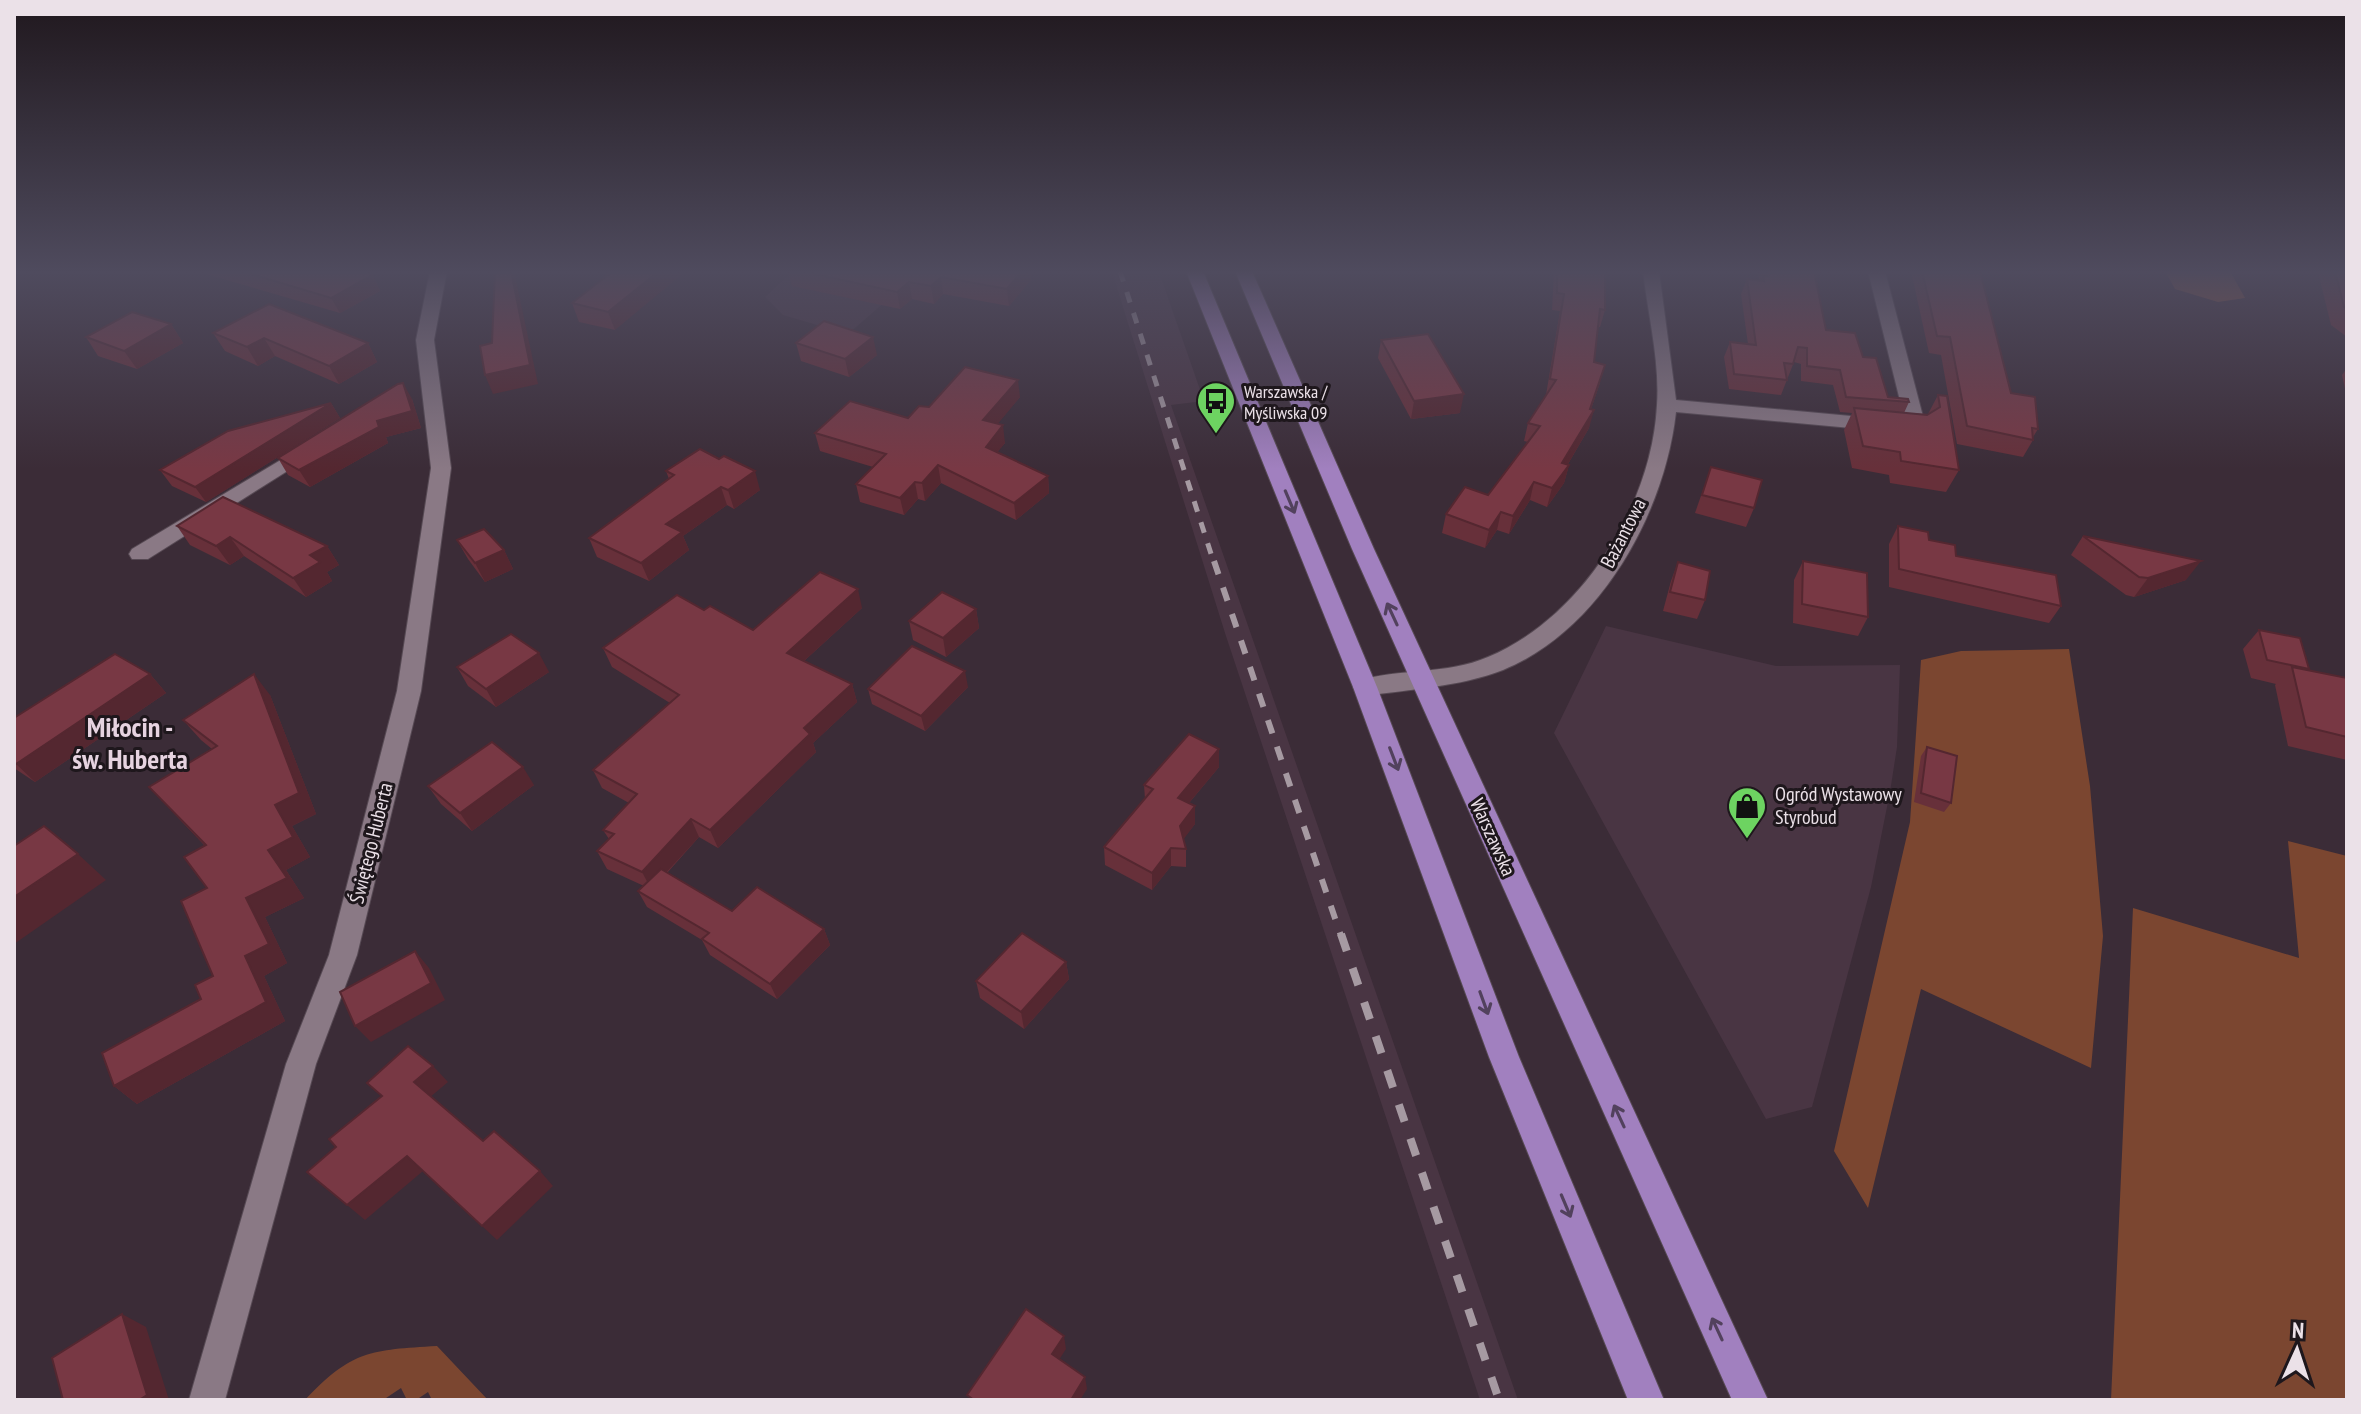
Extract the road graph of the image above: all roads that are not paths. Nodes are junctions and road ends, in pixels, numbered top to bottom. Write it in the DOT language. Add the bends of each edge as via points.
graph roads {
  1 [pos="426,337"];
  2 [pos="1221,337"];
  3 [pos="1272,337"];
  4 [pos="1659,337"];
  5 [pos="1893,337"];
  6 [pos="1667,405"];
  7 [pos="322,441"];
  8 [pos="140,554"];
  9 [pos="1422,678"];
  10 [pos="1365,687"];
  11 [pos="207,1400"];
  12 [pos="1646,1400"];
  13 [pos="1750,1400"];
  1 -- 11 [label="street, Świętego Huberta" via="420,380 441,468 409,691 343,955 301,1064"];
  2 -- 10 [label="main road, one-way"];
  9 -- 3 [label="main road, Warszawska, one-way"];
  4 -- 6 [label="street, Bażantowa"];
  5 -- 6 [label="street" via="1916,428"];
  6 -- 9 [label="street, Bażantowa" via="1657,462 1630,527 1598,579 1545,636 1497,663"];
  7 -- 8 [label="street"];
  9 -- 10 [label="street, Bażantowa"];
  13 -- 9 [label="main road, Warszawska, one-way"];
  10 -- 12 [label="main road, one-way" via="1504,1057"];
}
